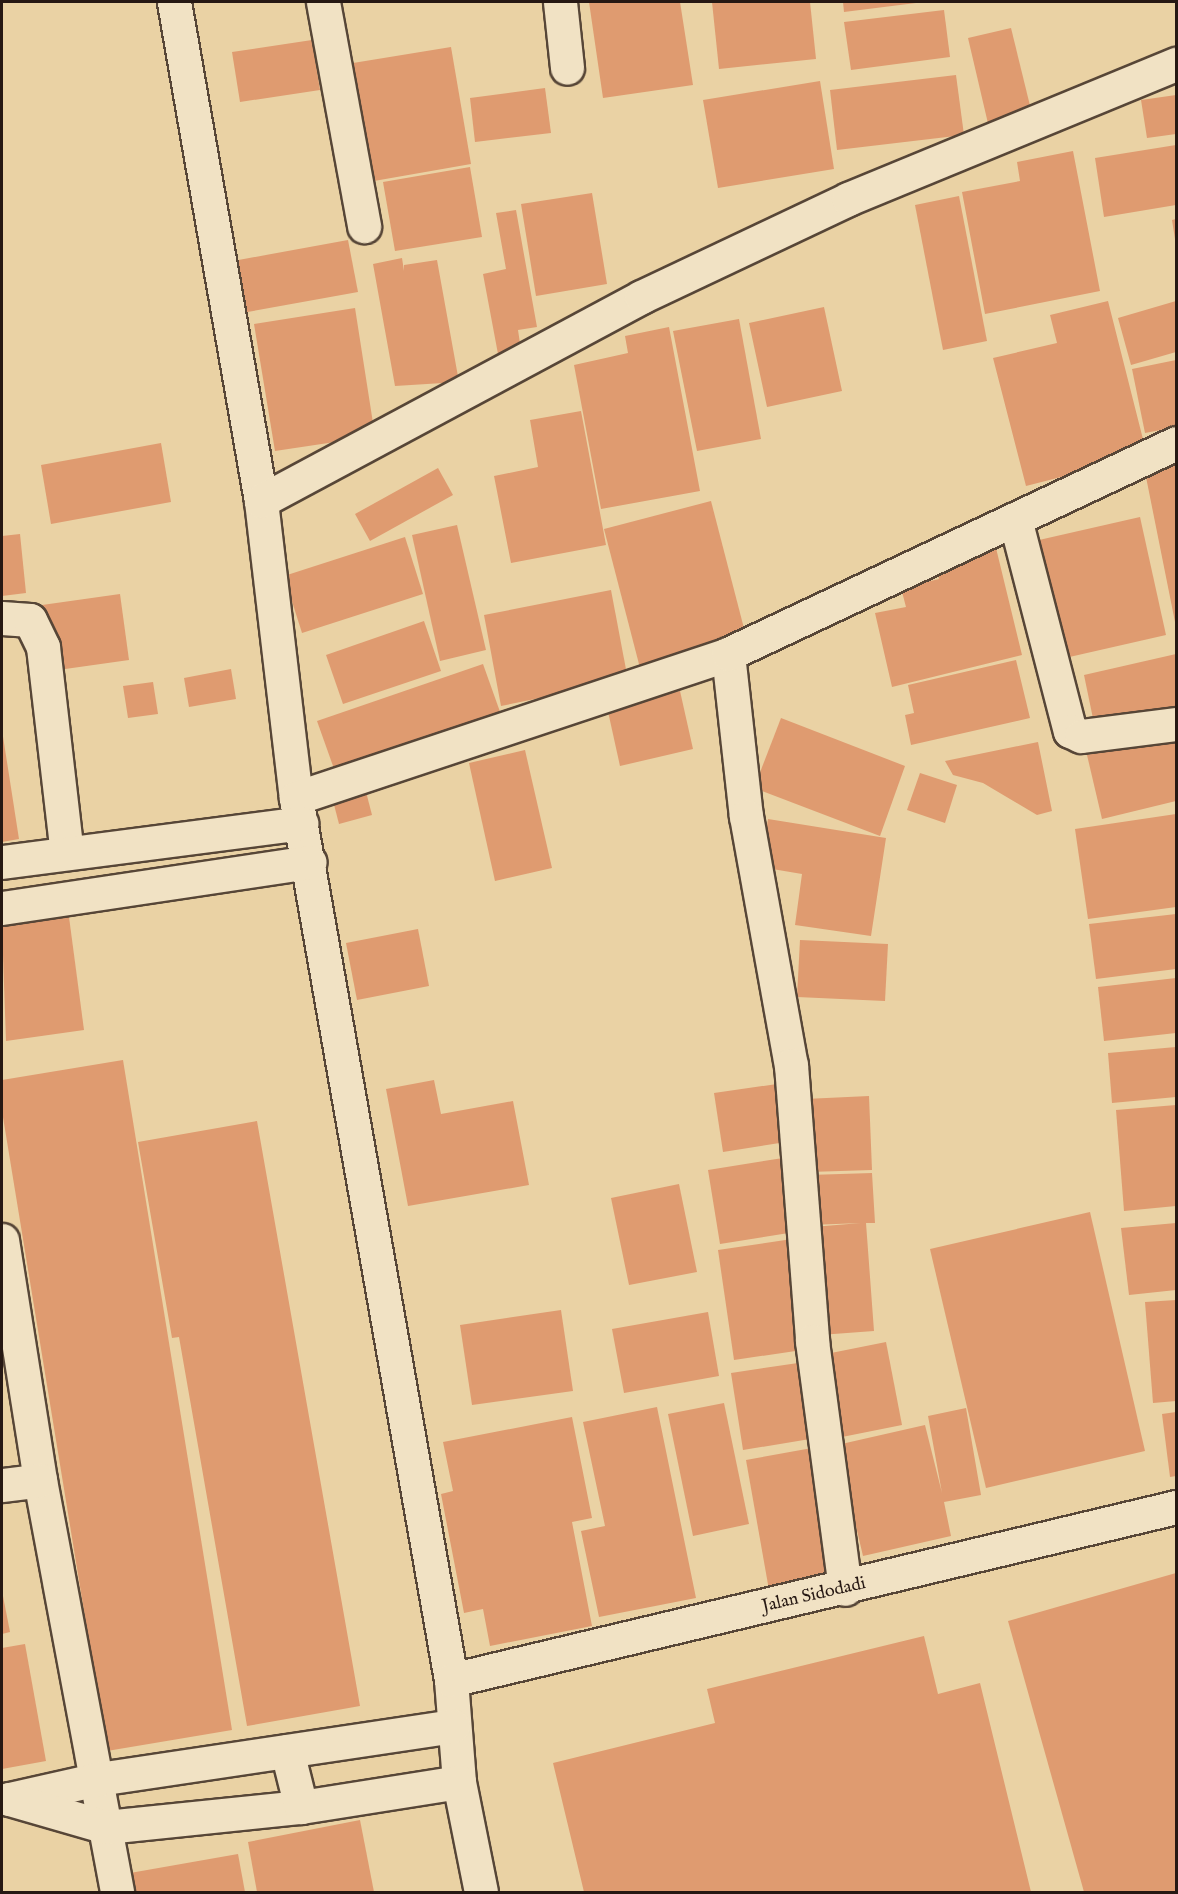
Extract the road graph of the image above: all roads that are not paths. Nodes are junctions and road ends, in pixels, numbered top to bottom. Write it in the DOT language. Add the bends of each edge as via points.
graph roads {
  1 [pos="174,2"];
  2 [pos="323,2"];
  3 [pos="560,2"];
  4 [pos="1176,64"];
  5 [pos="567,68"];
  6 [pos="364,226"];
  7 [pos="1176,443"];
  8 [pos="261,501"];
  9 [pos="1016,519"];
  10 [pos="2,618"];
  11 [pos="728,654"];
  12 [pos="1176,724"];
  13 [pos="299,811"];
  14 [pos="67,853"];
  15 [pos="2,862"];
  16 [pos="310,862"];
  17 [pos="2,908"];
  18 [pos="2,1240"];
  19 [pos="40,1480"];
  20 [pos="2,1485"];
  21 [pos="1176,1507"];
  22 [pos="845,1589"];
  23 [pos="451,1680"];
  24 [pos="453,1725"];
  25 [pos="286,1751"];
  26 [pos="98,1779"];
  27 [pos="459,1782"];
  28 [pos="5,1799"];
  29 [pos="301,1807"];
  30 [pos="106,1827"];
  31 [pos="117,1893"];
  32 [pos="481,1893"];
  1 -- 8 [label="street"];
  2 -- 6 [label="street"];
  3 -- 5 [label="street"];
  4 -- 8 [label="street" via="807,218 641,297"];
  7 -- 9 [label="street"];
  8 -- 13 [label="street"];
  9 -- 11 [label="street"];
  9 -- 12 [label="street" via="1070,731 1081,736"];
  10 -- 14 [label="street" via="30,620 43,647"];
  11 -- 13 [label="street"];
  11 -- 22 [label="street" via="746,816 791,1065 812,1341"];
  13 -- 14 [label="street"];
  13 -- 16 [label="street"];
  14 -- 15 [label="street"];
  16 -- 17 [label="street"];
  16 -- 23 [label="street"];
  18 -- 19 [label="street"];
  19 -- 20 [label="street"];
  19 -- 26 [label="street"];
  21 -- 22 [label="street, Jalan Sidodadi"];
  22 -- 23 [label="street, Jalan Sidodadi"];
  23 -- 24 [label="street"];
  24 -- 25 [label="street"];
  24 -- 27 [label="street"];
  25 -- 26 [label="street"];
  25 -- 29 [label="street"];
  26 -- 28 [label="street"];
  26 -- 30 [label="street"];
  27 -- 29 [label="street"];
  27 -- 32 [label="street"];
  28 -- 30 [label="street"];
  29 -- 30 [label="street"];
  30 -- 31 [label="street"];
}
